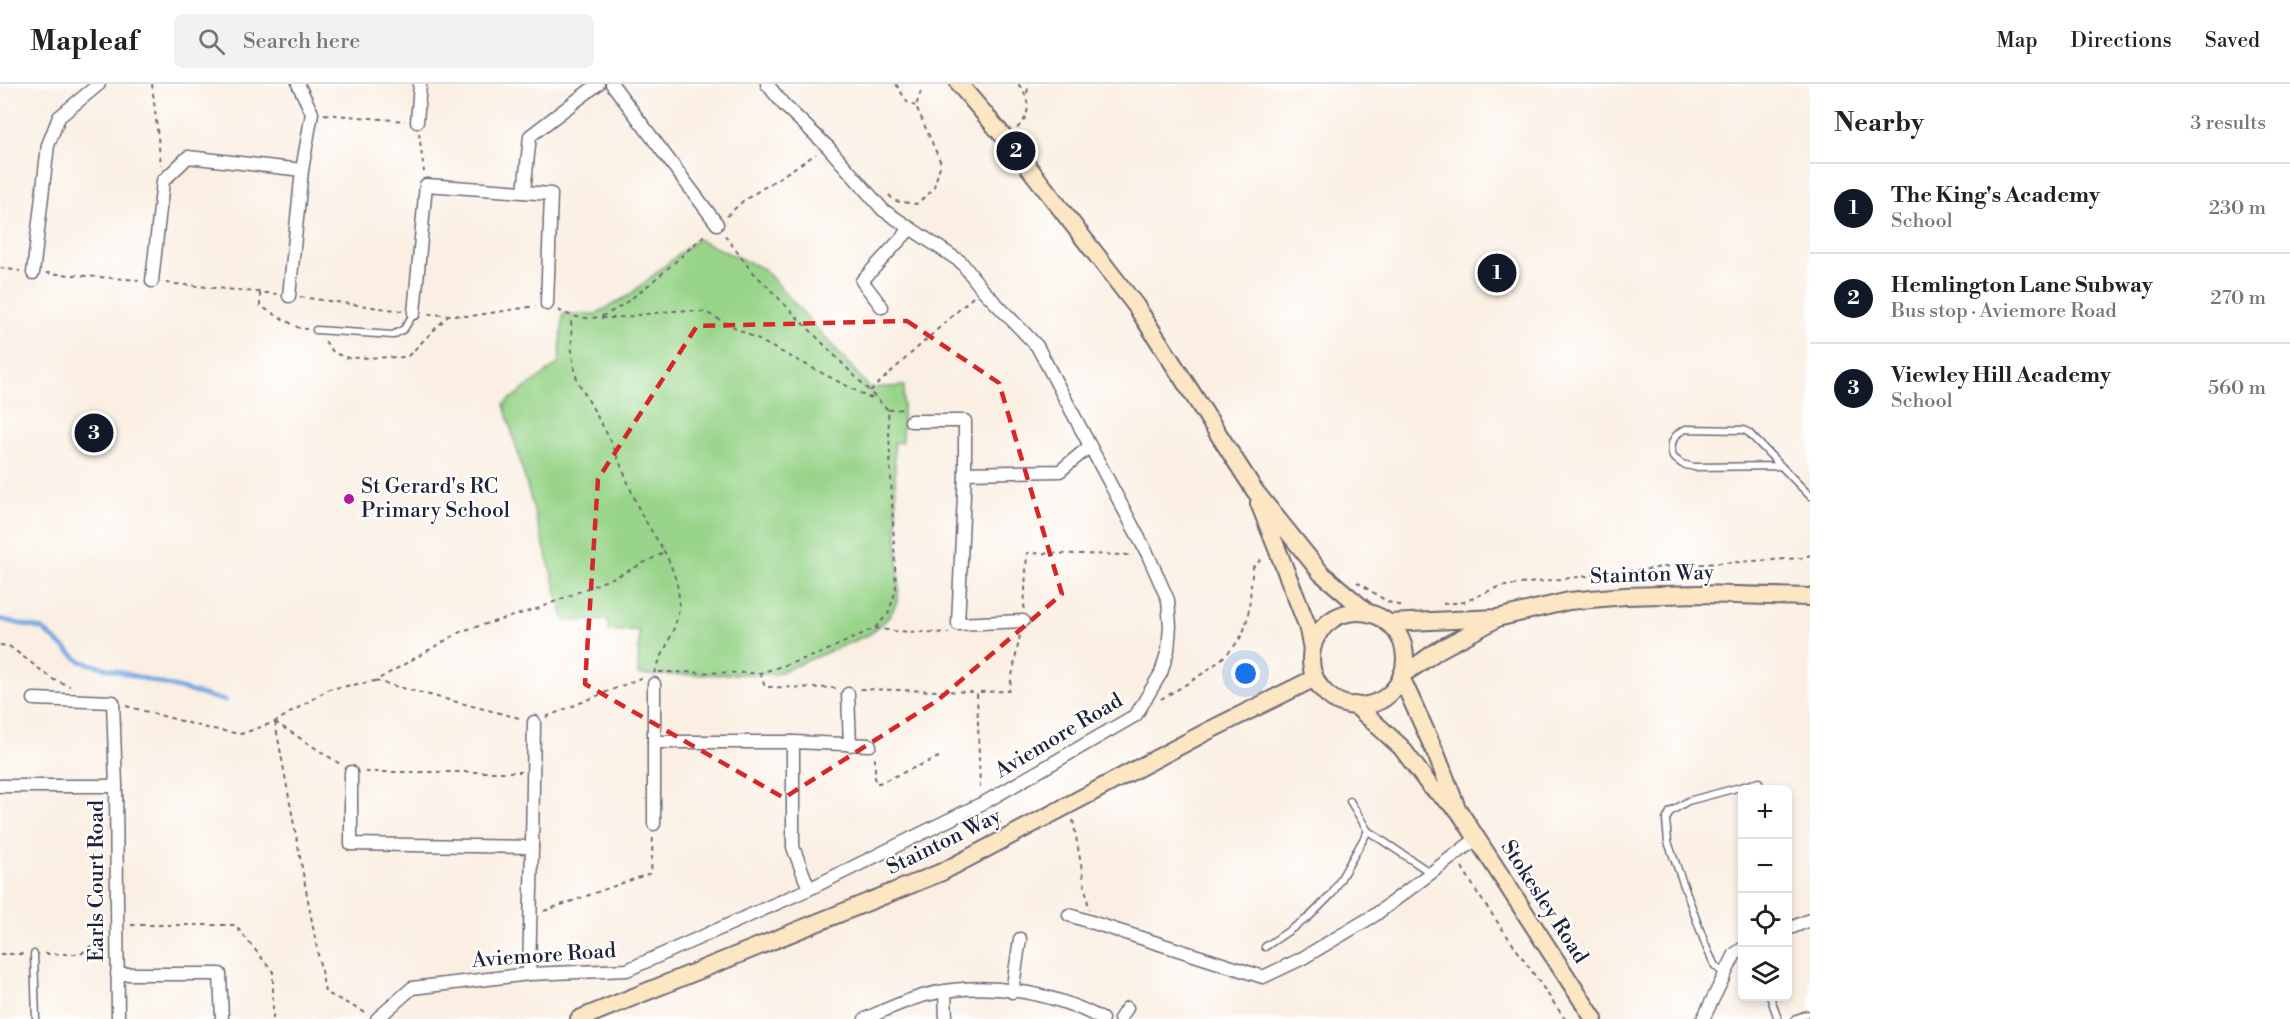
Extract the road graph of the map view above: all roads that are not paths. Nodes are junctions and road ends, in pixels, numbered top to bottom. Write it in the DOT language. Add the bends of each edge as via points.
graph roads {
  1 [pos="99,84"];
  2 [pos="298,84"];
  3 [pos="420,84"];
  4 [pos="598,84"];
  5 [pos="612,84"];
  6 [pos="767,84"];
  7 [pos="959,84"];
  8 [pos="417,122"];
  9 [pos="302,170"];
  10 [pos="524,192"];
  11 [pos="717,224"];
  12 [pos="910,229"];
  13 [pos="33,273"];
  14 [pos="152,281"];
  15 [pos="289,296"];
  16 [pos="547,304"];
  17 [pos="882,308"];
  18 [pos="414,313"];
  19 [pos="316,330"];
  20 [pos="911,421"];
  21 [pos="1090,446"];
  22 [pos="1781,466"];
  23 [pos="965,473"];
  24 [pos="1255,491"];
  25 [pos="1810,496"];
  26 [pos="1810,597"];
  27 [pos="1367,612"];
  28 [pos="1497,618"];
  29 [pos="1023,621"];
  30 [pos="1388,623"];
  31 [pos="1312,650"];
  32 [pos="1402,676"];
  33 [pos="654,678"];
  34 [pos="1315,678"];
  35 [pos="849,690"];
  36 [pos="34,699"];
  37 [pos="1355,705"];
  38 [pos="534,722"];
  39 [pos="654,742"];
  40 [pos="793,742"];
  41 [pos="850,745"];
  42 [pos="870,745"];
  43 [pos="351,772"];
  44 [pos="1759,782"];
  45 [pos="0,786"];
  46 [pos="116,786"];
  47 [pos="1350,801"];
  48 [pos="1457,808"];
  49 [pos="654,824"];
  50 [pos="1368,831"];
  51 [pos="1476,839"];
  52 [pos="531,847"];
  53 [pos="1433,874"];
  54 [pos="808,889"];
  55 [pos="1069,915"];
  56 [pos="1810,920"];
  57 [pos="1792,927"];
  58 [pos="1020,939"];
  59 [pos="1265,947"];
  60 [pos="34,954"];
  61 [pos="1738,956"];
  62 [pos="1724,974"];
  63 [pos="117,975"];
  64 [pos="529,975"];
  65 [pos="945,991"];
  66 [pos="1012,992"];
  67 [pos="1772,1001"];
  68 [pos="1127,1008"];
  69 [pos="1807,1014"];
  70 [pos="372,1016"];
  71 [pos="36,1019"];
  72 [pos="118,1019"];
  73 [pos="222,1019"];
  74 [pos="579,1019"];
  75 [pos="865,1019"];
  76 [pos="946,1019"];
  77 [pos="1102,1019"];
  78 [pos="1120,1019"];
  79 [pos="1594,1019"];
  80 [pos="1703,1019"];
  81 [pos="1778,1019"];
  82 [pos="1795,1019"];
  1 -- 13 [label="street" via="59,117 48,145"];
  2 -- 9 [label="street" via="312,113"];
  3 -- 8 [label="street"];
  4 -- 10 [label="street" via="530,136"];
  5 -- 11 [label="street"];
  6 -- 12 [label="street, Aviemore Road" via="883,210"];
  7 -- 24 [label="main road" via="1006,138 1136,306"];
  9 -- 14 [label="street" via="188,157 163,181"];
  9 -- 15 [label="street"];
  10 -- 16 [label="street" via="551,194"];
  10 -- 18 [label="street" via="426,185"];
  12 -- 17 [label="street" via="862,281"];
  12 -- 21 [label="street, Aviemore Road" via="961,262 1037,346"];
  18 -- 19 [label="lane" via="404,329 393,335"];
  20 -- 23 [label="street" via="965,421"];
  21 -- 23 [label="street" via="1059,471"];
  21 -- 54 [label="street, Aviemore Road" via="1168,600 1170,626 1161,673 1151,694 1137,715 1116,729 987,801"];
  22 -- 22 [label="lane" via="1744,430 1686,429 1672,441 1673,457 1688,466"];
  22 -- 25 [label="lane"];
  23 -- 29 [label="street" via="958,624"];
  24 -- 27 [label="main road" via="1321,573"];
  24 -- 31 [label="main road" via="1307,625"];
  26 -- 28 [label="main road, Stainton Way" via="1625,596 1569,601"];
  27 -- 30 [label="main road"];
  27 -- 31 [label="main road" via="1347,613 1331,620 1318,633"];
  28 -- 30 [label="main road, Stainton Way"];
  28 -- 32 [label="main road, Stainton Way"];
  30 -- 32 [label="main road" via="1400,637 1405,655"];
  31 -- 34 [label="main road"];
  32 -- 37 [label="main road" via="1390,693 1374,703"];
  32 -- 48 [label="main road"];
  33 -- 39 [label="street"];
  34 -- 37 [label="main road" via="1331,697"];
  34 -- 74 [label="main road, Stainton Way" via="1208,730 942,872"];
  35 -- 41 [label="street"];
  36 -- 46 [label="street" via="113,702"];
  37 -- 48 [label="main road" via="1401,747 1430,786"];
  38 -- 52 [label="street"];
  39 -- 40 [label="street"];
  39 -- 49 [label="street"];
  40 -- 41 [label="street"];
  40 -- 54 [label="street" via="793,847"];
  41 -- 42 [label="street"];
  43 -- 52 [label="street" via="351,844"];
  44 -- 62 [label="lane" via="1688,801 1670,812 1666,820 1668,842 1707,949"];
  45 -- 46 [label="street, Earls Court Road"];
  46 -- 63 [label="street, Earls Court Road"];
  47 -- 50 [label="lane"];
  48 -- 51 [label="main road, Stokesley Road"];
  50 -- 53 [label="lane"];
  50 -- 59 [label="lane" via="1332,894 1309,917"];
  51 -- 53 [label="street"];
  51 -- 79 [label="main road, Stokesley Road"];
  52 -- 64 [label="street"];
  53 -- 55 [label="street" via="1375,915 1263,977"];
  54 -- 64 [label="street, Aviemore Road" via="627,970"];
  56 -- 57 [label="street"];
  58 -- 66 [label="street"];
  60 -- 71 [label="lane"];
  61 -- 62 [label="street"];
  62 -- 80 [label="street"];
  63 -- 72 [label="street, Earls Court Road"];
  63 -- 73 [label="street" via="220,975"];
  64 -- 70 [label="street, Aviemore Road" via="412,988"];
  65 -- 66 [label="street"];
  65 -- 75 [label="street" via="910,999"];
  65 -- 76 [label="street"];
  66 -- 77 [label="street" via="1059,999"];
  67 -- 81 [label="lane"];
  68 -- 78 [label="street"];
  69 -- 82 [label="lane"];
}
